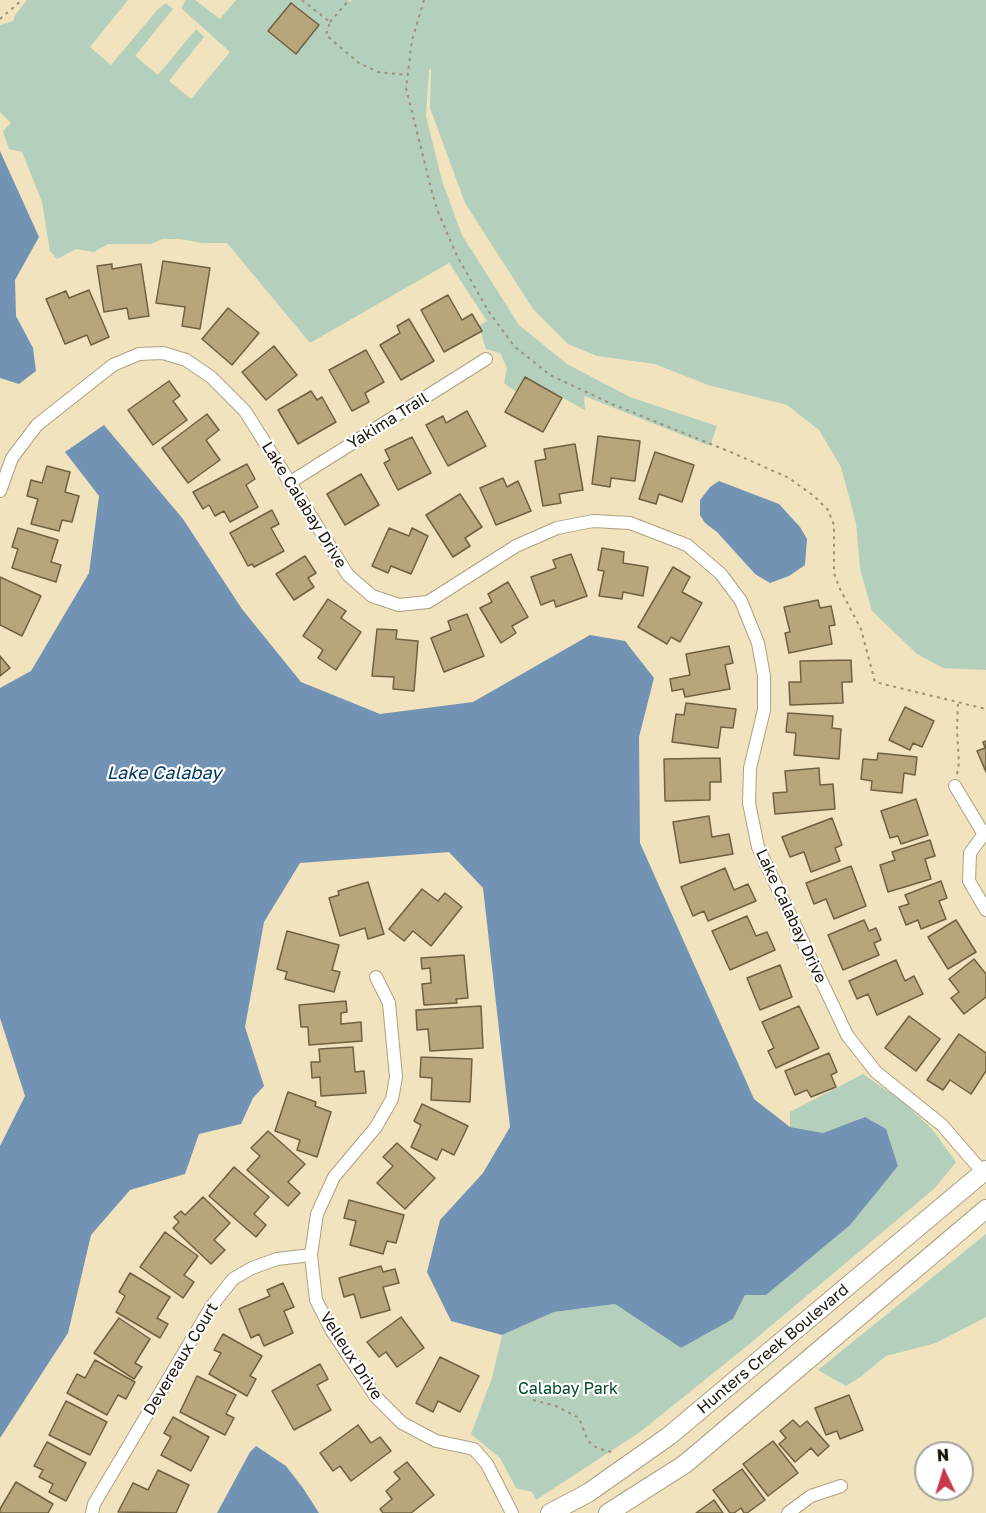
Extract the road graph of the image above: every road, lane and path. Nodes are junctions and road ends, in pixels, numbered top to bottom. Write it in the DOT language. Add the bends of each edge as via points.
graph roads {
  1 [pos="22,0"];
  2 [pos="302,0"];
  3 [pos="348,0"];
  4 [pos="423,0"];
  5 [pos="0,19"];
  6 [pos="330,22"];
  7 [pos="407,75"];
  8 [pos="486,359"];
  9 [pos="289,483"];
  10 [pos="0,491"];
  11 [pos="958,702"];
  12 [pos="986,709"];
  13 [pos="955,786"];
  14 [pos="985,832"];
  15 [pos="986,910"];
  16 [pos="376,977"];
  17 [pos="985,1173"];
  18 [pos="986,1209"];
  19 [pos="311,1254"];
  20 [pos="533,1400"];
  21 [pos="615,1453"];
  22 [pos="841,1486"];
  23 [pos="92,1513"];
  24 [pos="512,1513"];
  25 [pos="550,1513"];
  26 [pos="608,1513"];
  27 [pos="788,1513"];
  1 -- 5 [label="path"];
  2 -- 6 [label="path"];
  3 -- 6 [label="path"];
  4 -- 7 [label="path"];
  6 -- 7 [label="path" via="326,35 359,63 378,72"];
  7 -- 11 [label="path" via="406,88 438,212 457,256 514,346 550,375 789,478 814,496 828,510 834,525 834,573 861,629 875,682"];
  8 -- 9 [label="street, Yakima Trail"];
  9 -- 10 [label="street, Lake Calabay Drive" via="245,411 211,377 186,360 163,353 139,354 113,366 37,425 12,458"];
  9 -- 17 [label="street, Lake Calabay Drive" via="348,574 372,596 399,605 428,602 516,546 557,528 593,521 630,523 687,545 721,574 741,601 758,644 764,676 764,710 750,768 748,803 758,847 848,1035 876,1072 942,1125"];
  11 -- 12 [label="path"];
  11 -- 13 [label="path" via="959,763"];
  13 -- 14 [label="street"];
  14 -- 15 [label="street" via="970,853 969,881"];
  16 -- 19 [label="street, Velleux Drive" via="389,1003 396,1077 392,1099 376,1127 334,1177 317,1214"];
  17 -- 25 [label="street, Hunters Creek Boulevard" via="669,1436 588,1493"];
  18 -- 26 [label="street, Hunters Creek Boulevard" via="685,1464"];
  19 -- 23 [label="street, Devereaux Court" via="277,1259 233,1279 211,1307"];
  19 -- 24 [label="street, Velleux Drive" via="316,1300 376,1397 402,1423 435,1441 474,1449 488,1464"];
  20 -- 21 [label="path" via="579,1418 588,1441"];
  22 -- 27 [label="street" via="810,1496"];
}
